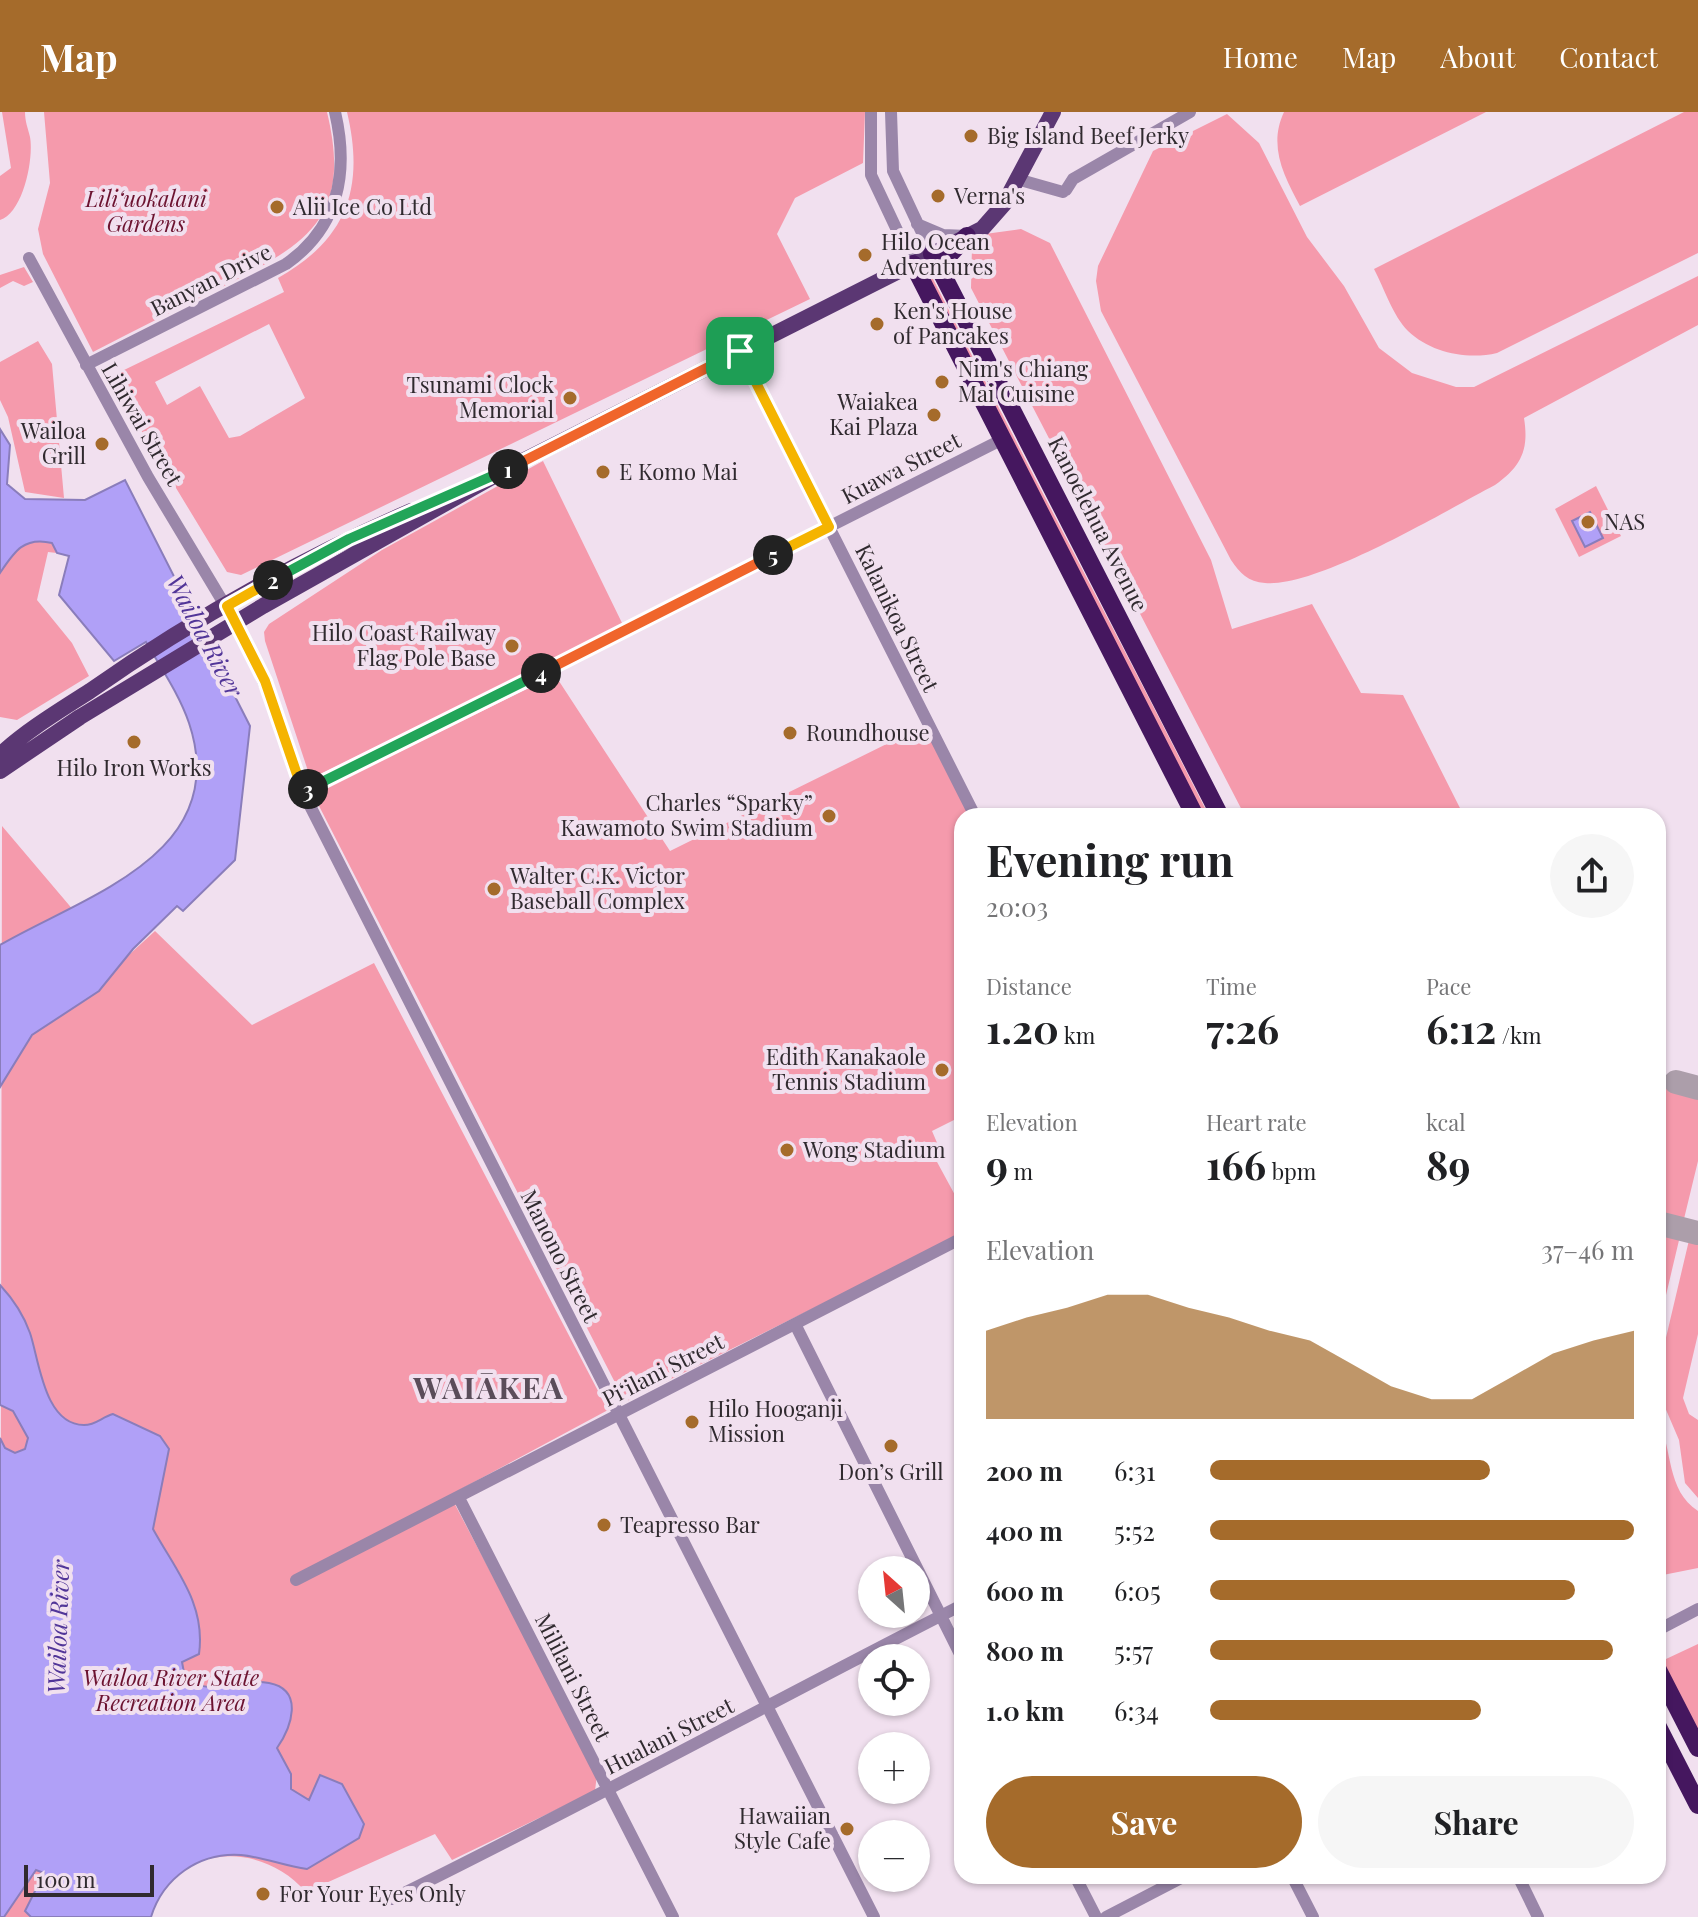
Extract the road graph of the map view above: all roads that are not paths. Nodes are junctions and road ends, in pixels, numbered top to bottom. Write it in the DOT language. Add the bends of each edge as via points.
graph roads {
  1 [pos="335,112"];
  2 [pos="871,112"];
  3 [pos="891,112"];
  4 [pos="1053,112"];
  5 [pos="1190,112"];
  6 [pos="1015,182"];
  7 [pos="917,224"];
  8 [pos="967,236"];
  9 [pos="932,254"];
  10 [pos="29,258"];
  11 [pos="913,264"];
  12 [pos="946,282"];
  13 [pos="740,351"];
  14 [pos="86,365"];
  15 [pos="1003,439"];
  16 [pos="501,472"];
  17 [pos="829,527"];
  18 [pos="227,606"];
  19 [pos="237,622"];
  20 [pos="0,755"];
  21 [pos="0,771"];
  22 [pos="303,792"];
  23 [pos="971,808"];
  24 [pos="1191,808"];
  25 [pos="1216,808"];
  26 [pos="954,1242"];
  27 [pos="795,1324"];
  28 [pos="618,1416"];
  29 [pos="459,1498"];
  30 [pos="296,1580"];
  31 [pos="954,1609"];
  32 [pos="1698,1609"];
  33 [pos="940,1616"];
  34 [pos="1666,1626"];
  35 [pos="954,1643"];
  36 [pos="1666,1686"];
  37 [pos="766,1709"];
  38 [pos="1666,1743"];
  39 [pos="1698,1748"];
  40 [pos="609,1790"];
  41 [pos="1698,1805"];
  42 [pos="1079,1884"];
  43 [pos="1170,1884"];
  44 [pos="1296,1884"];
  45 [pos="1522,1884"];
  46 [pos="392,1899"];
  47 [pos="673,1917"];
  48 [pos="874,1917"];
  49 [pos="1096,1917"];
  50 [pos="1106,1917"];
  51 [pos="1313,1917"];
  52 [pos="1538,1917"];
  1 -- 14 [label="street, Banyan Drive" via="341,181 332,211 309,245 286,264"];
  2 -- 11 [label="street" via="871,175"];
  3 -- 7 [label="street" via="893,171"];
  4 -- 6 [label="main road"];
  5 -- 6 [label="street" via="1073,179 1064,191"];
  6 -- 8 [label="main road" via="999,212"];
  7 -- 8 [label="street" via="943,235"];
  7 -- 9 [label="street"];
  8 -- 9 [label="main road"];
  8 -- 12 [label="highway" via="946,258"];
  9 -- 11 [label="main road"];
  9 -- 12 [label="highway, Kanoelehua Avenue"];
  10 -- 14 [label="street, Lihiwai Street"];
  11 -- 13 [label="main road"];
  11 -- 15 [label="highway, Kanoelehua Avenue"];
  12 -- 25 [label="highway, Kanoelehua Avenue"];
  13 -- 16 [label="main road"];
  13 -- 17 [label="street, Kalanikoa Street"];
  14 -- 18 [label="street, Lihiwai Street"];
  15 -- 17 [label="street, Kuawa Street"];
  15 -- 24 [label="highway, Kanoelehua Avenue"];
  16 -- 18 [label="main road" via="349,539"];
  16 -- 19 [label="main road"];
  17 -- 22 [label="street, Kuawa Street"];
  17 -- 23 [label="street, Kalanikoa Street"];
  18 -- 19 [label="street, Manono Street"];
  18 -- 20 [label="main road" via="145,654"];
  19 -- 21 [label="main road"];
  19 -- 22 [label="street, Manono Street" via="265,681"];
  22 -- 28 [label="street, Manono Street"];
  26 -- 27 [label="street, Pi‘ilani Street"];
  27 -- 28 [label="street, Pi‘ilani Street"];
  27 -- 33 [label="street"];
  28 -- 29 [label="street, Pi‘ilani Street"];
  28 -- 37 [label="street, Manono Street"];
  29 -- 30 [label="street, Pi‘ilani Street"];
  29 -- 40 [label="street, Mililani Street"];
  31 -- 33 [label="street, Hualani Street"];
  32 -- 34 [label="street"];
  33 -- 35 [label="street"];
  33 -- 37 [label="street, Hualani Street"];
  36 -- 39 [label="highway"];
  37 -- 40 [label="street, Hualani Street"];
  37 -- 48 [label="street, Manono Street"];
  38 -- 41 [label="highway"];
  40 -- 46 [label="street, Hualani Street"];
  40 -- 47 [label="street, Mililani Street"];
  42 -- 49 [label="street"];
  43 -- 50 [label="street"];
  44 -- 51 [label="street"];
  45 -- 52 [label="street"];
}
